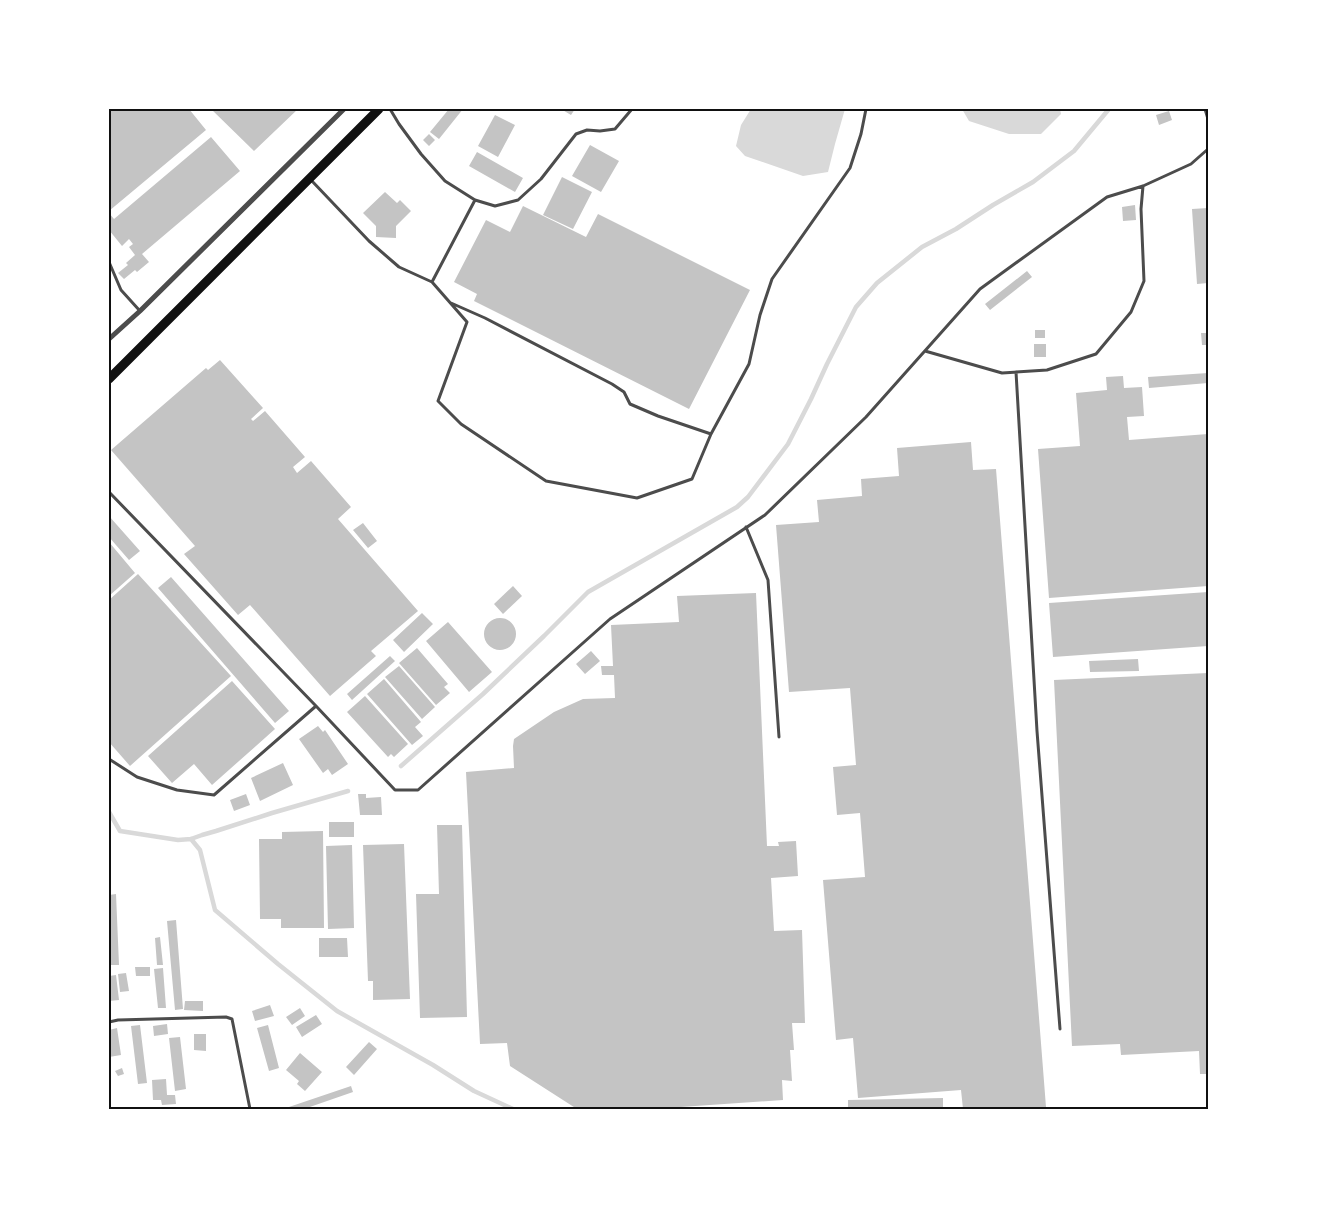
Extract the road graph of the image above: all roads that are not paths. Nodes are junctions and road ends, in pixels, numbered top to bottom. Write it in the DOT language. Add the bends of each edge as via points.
graph roads {
  1 [pos="344,109"];
  2 [pos="378,109"];
  3 [pos="390,109"];
  4 [pos="632,109"];
  5 [pos="866,109"];
  6 [pos="1205,109"];
  7 [pos="1208,119"];
  8 [pos="1208,148"];
  9 [pos="310,178"];
  10 [pos="1143,186"];
  11 [pos="475,200"];
  12 [pos="109,262"];
  13 [pos="432,282"];
  14 [pos="449,302"];
  15 [pos="140,311"];
  16 [pos="109,339"];
  17 [pos="925,351"];
  18 [pos="1016,372"];
  19 [pos="109,379"];
  20 [pos="711,434"];
  21 [pos="109,492"];
  22 [pos="746,527"];
  23 [pos="316,706"];
  24 [pos="778,737"];
  25 [pos="109,759"];
  26 [pos="109,1022"];
  27 [pos="1060,1029"];
  28 [pos="250,1109"];
  1 -- 15 [label="street"];
  2 -- 9 [label="main road"];
  3 -- 11 [label="lane" via="439,174"];
  4 -- 11 [label="lane" via="615,129 587,130 576,134 541,179 518,200 495,206"];
  5 -- 20 [label="lane" via="850,168 772,279 749,364"];
  6 -- 7 [label="lane"];
  8 -- 10 [label="lane" via="1191,164"];
  9 -- 13 [label="lane" via="369,241 399,267"];
  9 -- 19 [label="main road"];
  10 -- 17 [label="lane" via="1107,197 980,288"];
  10 -- 18 [label="lane" via="1140,209 1144,281 1131,312 1096,354 1047,370"];
  11 -- 13 [label="lane"];
  12 -- 15 [label="lane" via="121,290"];
  13 -- 14 [label="lane"];
  14 -- 20 [label="lane" via="612,384 624,392 630,404"];
  14 -- 20 [label="lane" via="467,322 438,401 461,424 546,481 638,498 692,479"];
  15 -- 16 [label="street"];
  17 -- 18 [label="lane" via="1002,373"];
  17 -- 22 [label="lane" via="859,423 765,515"];
  18 -- 27 [label="lane" via="1037,731"];
  21 -- 23 [label="lane"];
  22 -- 23 [label="lane" via="610,620 418,790 394,790"];
  22 -- 24 [label="lane" via="768,580"];
  23 -- 25 [label="lane" via="214,795 177,790 137,777"];
  26 -- 28 [label="lane" via="232,1019"];
}
